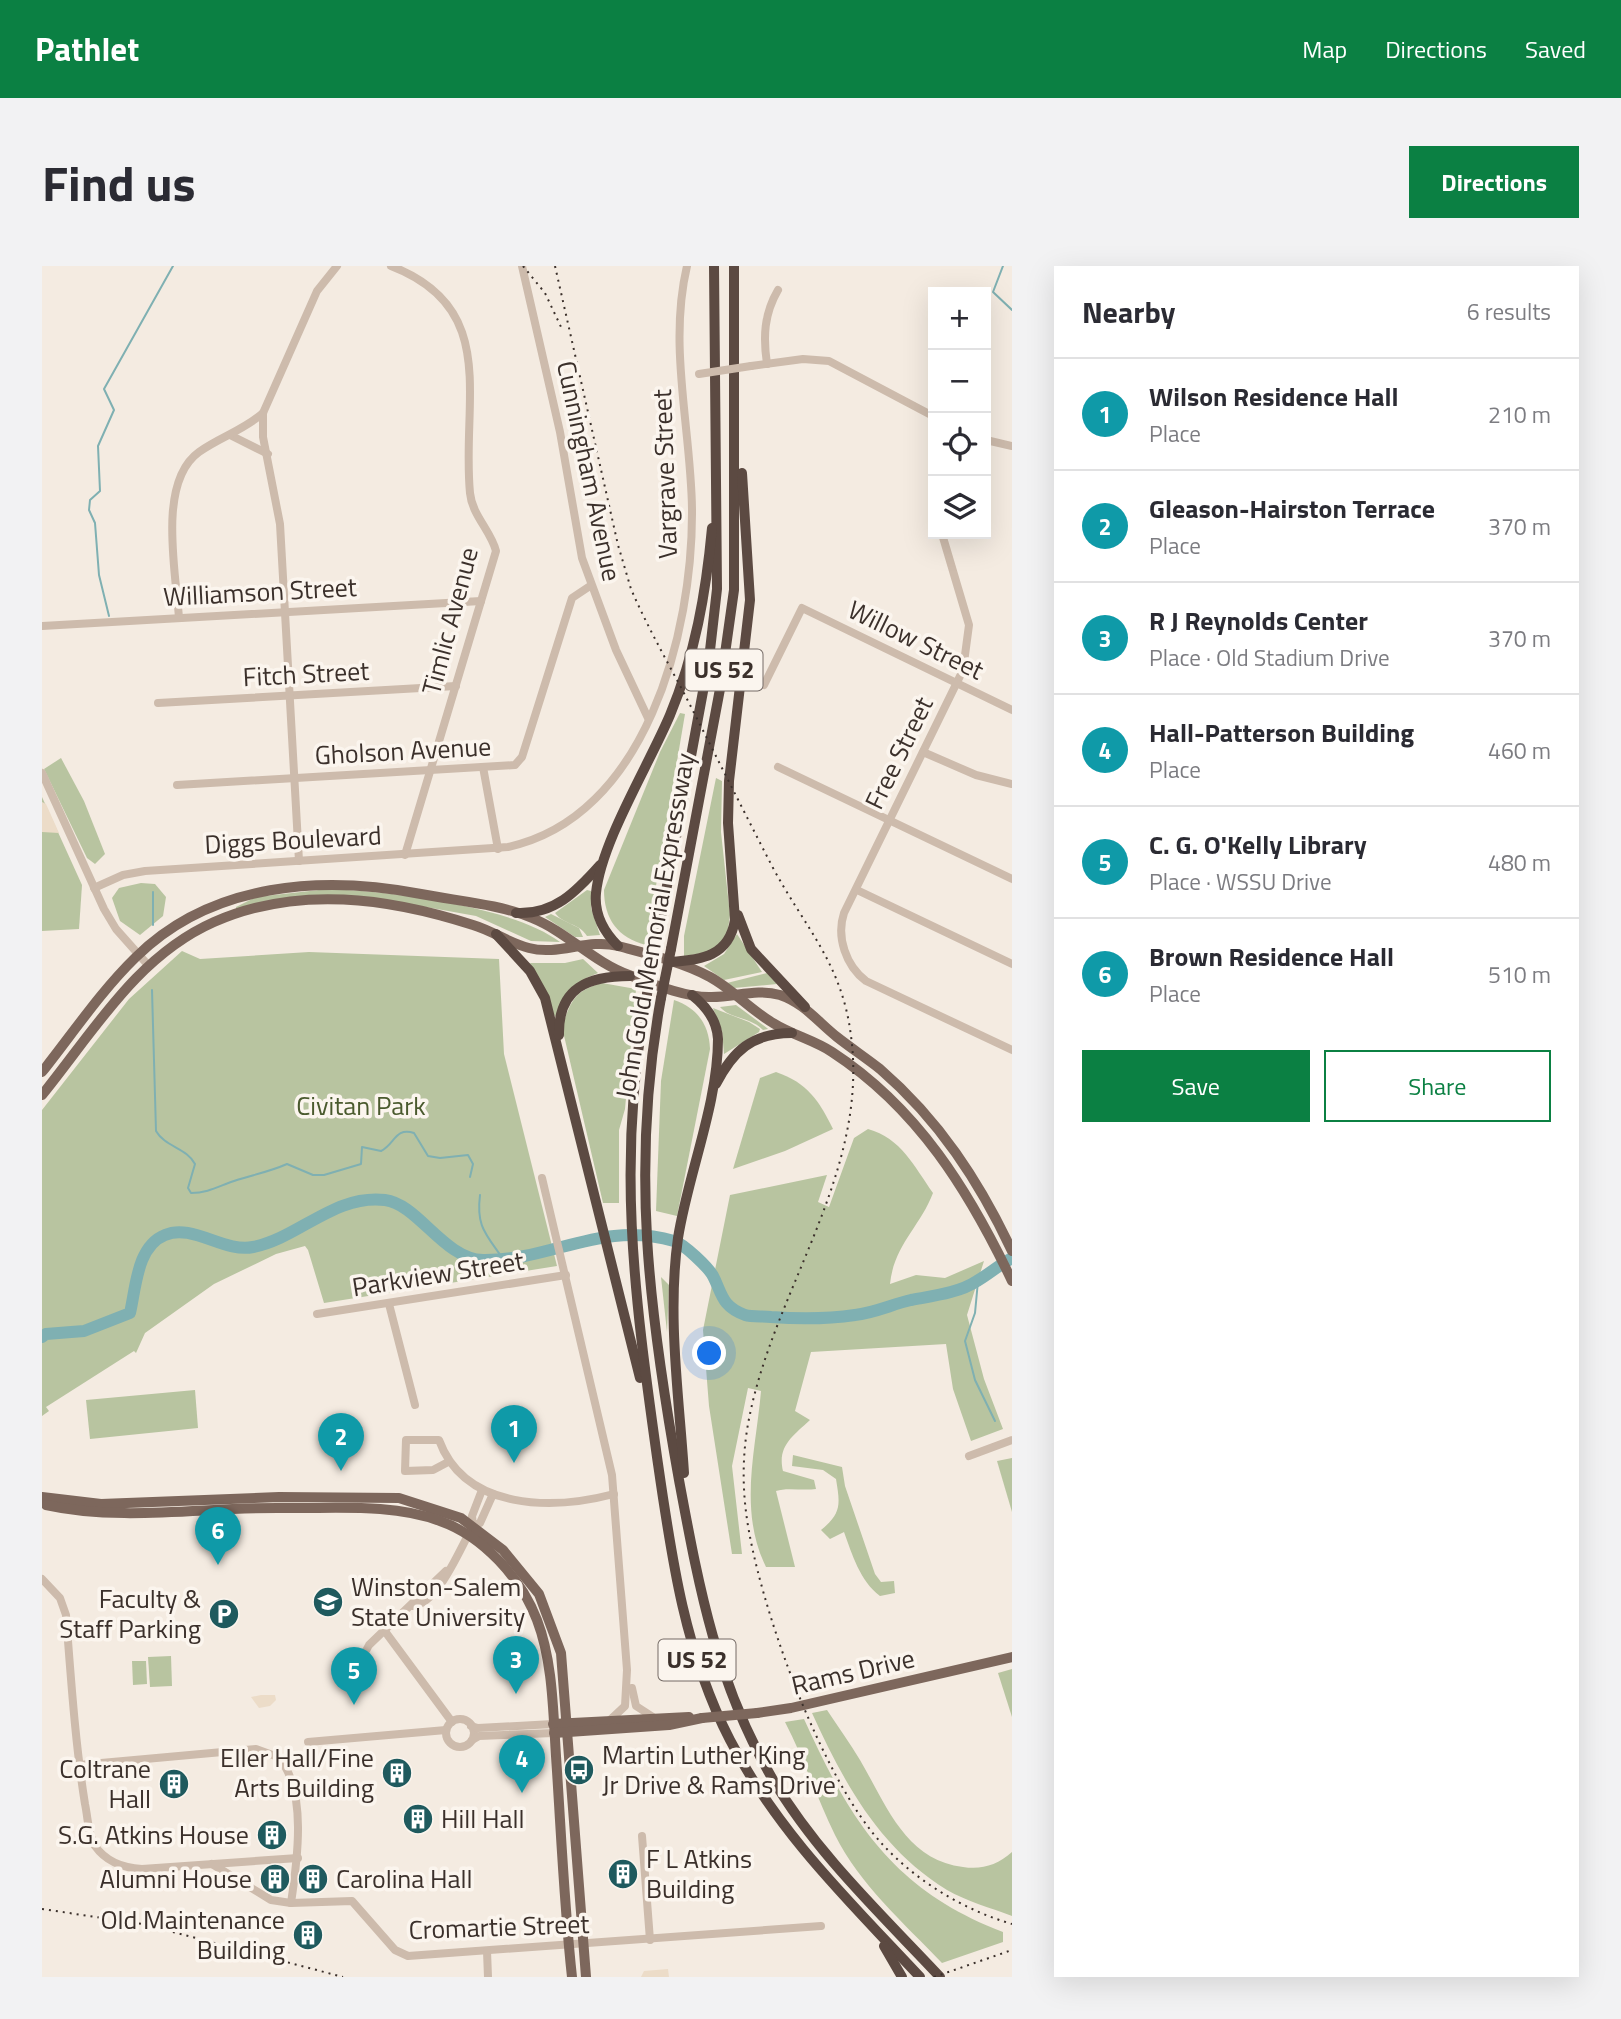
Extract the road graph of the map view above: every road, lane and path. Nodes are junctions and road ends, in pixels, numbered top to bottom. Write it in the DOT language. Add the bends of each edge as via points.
graph roads {
  1 [pos="337,266"];
  2 [pos="391,266"];
  3 [pos="522,266"];
  4 [pos="687,266"];
  5 [pos="714,266"];
  6 [pos="734,266"];
  7 [pos="778,290"];
  8 [pos="767,364"];
  9 [pos="682,376"];
  10 [pos="736,386"];
  11 [pos="263,413"];
  12 [pos="928,413"];
  13 [pos="230,435"];
  14 [pos="991,441"];
  15 [pos="1012,446"];
  16 [pos="268,454"];
  17 [pos="716,469"];
  18 [pos="943,539"];
  19 [pos="590,586"];
  20 [pos="481,601"];
  21 [pos="285,611"];
  22 [pos="179,618"];
  23 [pos="42,626"];
  24 [pos="957,684"];
  25 [pos="764,685"];
  26 [pos="456,686"];
  27 [pos="290,696"];
  28 [pos="159,703"];
  29 [pos="1012,710"];
  30 [pos="648,718"];
  31 [pos="923,752"];
  32 [pos="483,767"];
  33 [pos="778,767"];
  34 [pos="432,770"];
  35 [pos="42,773"];
  36 [pos="295,778"];
  37 [pos="1012,784"];
  38 [pos="177,785"];
  39 [pos="889,820"];
  40 [pos="498,849"];
  41 [pos="405,855"];
  42 [pos="299,861"];
  43 [pos="602,863"];
  44 [pos="1012,879"];
  45 [pos="94,888"];
  46 [pos="857,890"];
  47 [pos="736,908"];
  48 [pos="516,913"];
  49 [pos="496,934"];
  50 [pos="618,946"];
  51 [pos="577,947"];
  52 [pos="138,954"];
  53 [pos="670,962"];
  54 [pos="1012,964"];
  55 [pos="148,965"];
  56 [pos="630,976"];
  57 [pos="692,995"];
  58 [pos="733,995"];
  59 [pos="805,1007"];
  60 [pos="792,1033"];
  61 [pos="559,1045"];
  62 [pos="1012,1050"];
  63 [pos="42,1072"];
  64 [pos="711,1093"];
  65 [pos="42,1095"];
  66 [pos="542,1178"];
  67 [pos="1012,1251"];
  68 [pos="566,1275"];
  69 [pos="1012,1281"];
  70 [pos="389,1304"];
  71 [pos="317,1314"];
  72 [pos="415,1405"];
  73 [pos="1012,1440"];
  74 [pos="655,1443"];
  75 [pos="969,1456"];
  76 [pos="450,1461"];
  77 [pos="482,1490"];
  78 [pos="493,1494"];
  79 [pos="614,1494"];
  80 [pos="42,1497"];
  81 [pos="42,1504"];
  82 [pos="688,1524"];
  83 [pos="473,1526"];
  84 [pos="467,1536"];
  85 [pos="42,1579"];
  86 [pos="384,1630"];
  87 [pos="1012,1657"];
  88 [pos="358,1666"];
  89 [pos="627,1670"];
  90 [pos="653,1717"];
  91 [pos="702,1718"];
  92 [pos="609,1721"];
  93 [pos="452,1722"];
  94 [pos="471,1726"];
  95 [pos="554,1728"];
  96 [pos="569,1728"];
  97 [pos="446,1730"];
  98 [pos="308,1742"];
  99 [pos="470,1742"];
  100 [pos="79,1765"];
  101 [pos="642,1836"];
  102 [pos="298,1858"];
  103 [pos="212,1864"];
  104 [pos="291,1903"];
  105 [pos="821,1926"];
  106 [pos="875,1931"];
  107 [pos="650,1940"];
  108 [pos="583,1945"];
  109 [pos="569,1946"];
  110 [pos="486,1951"];
  111 [pos="488,1977"];
  112 [pos="572,1977"];
  113 [pos="586,1977"];
  114 [pos="902,1977"];
  115 [pos="920,1977"];
  116 [pos="940,1977"];
  1 -- 11 [label="street" via="318,289"];
  2 -- 20 [label="street, Timlic Avenue" via="442,295 465,337 470,495 496,551"];
  3 -- 19 [label="street, Cunningham Avenue"];
  4 -- 9 [label="street, Vargrave Street" via="679,321"];
  5 -- 17 [label="highway, John Gold Memorial Expressway / US 52"];
  6 -- 10 [label="highway, John Gold Memorial Expressway / US 52"];
  7 -- 8 [label="street" via="767,317"];
  8 -- 9 [label="street, bridge"];
  8 -- 12 [label="street" via="811,359 836,363"];
  9 -- 30 [label="street, Vargrave Street" via="692,508 690,566 675,646"];
  10 -- 47 [label="highway" via="750,600 729,781"];
  10 -- 82 [label="highway, John Gold Memorial Expressway / US 52, bridge" via="735,556 729,637 661,998 646,1109 647,1269"];
  11 -- 13 [label="street"];
  11 -- 16 [label="street"];
  13 -- 16 [label="street"];
  13 -- 22 [label="street" via="191,459 176,487 173,538"];
  14 -- 15 [label="street"];
  16 -- 21 [label="street" via="280,524"];
  17 -- 43 [label="highway" via="707,580 694,647 670,715"];
  17 -- 74 [label="highway, John Gold Memorial Expressway / US 52, bridge" via="718,566 712,635 632,1095 632,1265"];
  18 -- 24 [label="street, Free Street" via="969,625 968,650"];
  19 -- 30 [label="street, Cunningham Avenue"];
  19 -- 32 [label="street, Gholson Avenue" via="572,598 520,761"];
  20 -- 21 [label="street, Williamson Street"];
  20 -- 26 [label="street, Timlic Avenue"];
  21 -- 22 [label="street, Williamson Street"];
  21 -- 27 [label="street"];
  22 -- 23 [label="street, Williamson Street"];
  24 -- 25 [label="street, Willow Street" via="802,608"];
  24 -- 29 [label="street, Willow Street"];
  24 -- 31 [label="street, Free Street"];
  26 -- 27 [label="street, Fitch Street"];
  26 -- 34 [label="street, Timlic Avenue"];
  27 -- 28 [label="street, Fitch Street"];
  27 -- 36 [label="street"];
  30 -- 40 [label="street, Vargrave Street" via="617,776 586,810 545,836"];
  31 -- 37 [label="street" via="976,775"];
  31 -- 39 [label="street, Free Street"];
  32 -- 34 [label="street, Gholson Avenue"];
  32 -- 40 [label="street"];
  33 -- 39 [label="street"];
  34 -- 36 [label="street, Gholson Avenue"];
  34 -- 41 [label="street, Timlic Avenue"];
  35 -- 45 [label="street"];
  36 -- 38 [label="street, Gholson Avenue"];
  36 -- 42 [label="street"];
  39 -- 44 [label="street"];
  39 -- 46 [label="street, Free Street"];
  40 -- 41 [label="street, Diggs Boulevard"];
  41 -- 42 [label="street, Diggs Boulevard"];
  42 -- 45 [label="street, Diggs Boulevard" via="145,871"];
  43 -- 48 [label="highway" via="565,900 543,910"];
  43 -- 50 [label="highway" via="596,904 602,924"];
  45 -- 52 [label="street" via="116,929"];
  46 -- 54 [label="street"];
  46 -- 62 [label="street, Free Street" via="841,922 852,968 866,981"];
  47 -- 53 [label="highway" via="732,935 718,952 699,960"];
  47 -- 59 [label="highway" via="751,949"];
  48 -- 51 [label="main road" via="540,921"];
  48 -- 52 [label="main road" via="382,887 283,887 206,910 170,929"];
  49 -- 51 [label="main road" via="538,950"];
  49 -- 55 [label="main road" via="399,905 304,900 257,907 212,923"];
  49 -- 61 [label="highway" via="538,984"];
  50 -- 51 [label="main road"];
  50 -- 53 [label="main road"];
  51 -- 56 [label="main road"];
  52 -- 55 [label="street"];
  52 -- 63 [label="main road"];
  53 -- 58 [label="main road" via="710,977"];
  55 -- 65 [label="main road"];
  56 -- 57 [label="main road"];
  56 -- 61 [label="highway" via="598,978 575,990 561,1011"];
  57 -- 58 [label="main road"];
  57 -- 64 [label="highway" via="708,1010 717,1033"];
  58 -- 59 [label="main road" via="773,993"];
  58 -- 60 [label="main road"];
  59 -- 67 [label="main road" via="880,1069 933,1122 964,1162"];
  60 -- 64 [label="highway" via="763,1036 741,1048"];
  60 -- 69 [label="main road" via="852,1065 905,1113 951,1170"];
  61 -- 74 [label="highway"];
  64 -- 82 [label="highway" via="681,1223 675,1281"];
  66 -- 68 [label="street"];
  68 -- 70 [label="street, Parkview Street"];
  68 -- 79 [label="street"];
  70 -- 71 [label="street, Parkview Street"];
  70 -- 72 [label="street"];
  73 -- 75 [label="street"];
  74 -- 106 [label="highway, John Gold Memorial Expressway / US 52" via="682,1606 719,1717 787,1831"];
  76 -- 76 [label="street" via="439,1440 406,1440 405,1471 433,1470"];
  76 -- 77 [label="street"];
  77 -- 78 [label="street"];
  77 -- 83 [label="street"];
  78 -- 79 [label="street" via="542,1505"];
  78 -- 83 [label="street" via="480,1522"];
  79 -- 89 [label="street"];
  80 -- 83 [label="main road" via="101,1504 399,1498"];
  81 -- 84 [label="main road" via="92,1511 391,1510 443,1521"];
  82 -- 116 [label="highway, John Gold Memorial Expressway / US 52" via="718,1661 766,1767 816,1842"];
  83 -- 84 [label="street"];
  83 -- 96 [label="main road" via="503,1550 539,1594 559,1641"];
  84 -- 86 [label="street" via="440,1588"];
  84 -- 95 [label="main road" via="501,1564 533,1612 547,1661"];
  85 -- 100 [label="street" via="60,1598 66,1615"];
  86 -- 88 [label="street"];
  86 -- 93 [label="street"];
  87 -- 91 [label="main road, Rams Drive, bridge" via="792,1708"];
  89 -- 90 [label="street" via="634,1702"];
  89 -- 92 [label="street" via="625,1706"];
  90 -- 91 [label="main road, Rams Drive"];
  90 -- 92 [label="main road, Rams Drive"];
  91 -- 96 [label="main road, Rams Drive" via="669,1726"];
  92 -- 96 [label="main road, Rams Drive"];
  93 -- 94 [label="street" via="462,1719"];
  93 -- 97 [label="street"];
  94 -- 95 [label="street"];
  94 -- 99 [label="street"];
  95 -- 96 [label="main road, Rams Drive"];
  95 -- 99 [label="street" via="481,1735"];
  95 -- 109 [label="main road"];
  96 -- 108 [label="main road"];
  97 -- 98 [label="street"];
  97 -- 99 [label="street" via="453,1745"];
  100 -- 102 [label="street" via="262,1750 283,1762 293,1782"];
  100 -- 103 [label="street" via="94,1844 111,1861 142,1869"];
  101 -- 107 [label="street"];
  102 -- 103 [label="street"];
  102 -- 104 [label="street"];
  103 -- 104 [label="street, Cromartie Street" via="261,1896"];
  104 -- 110 [label="street, Cromartie Street" via="352,1901 395,1951 405,1956"];
  105 -- 107 [label="street, Cromartie Street"];
  106 -- 114 [label="highway"];
  106 -- 115 [label="highway, John Gold Memorial Expressway / US 52"];
  107 -- 108 [label="street, Cromartie Street"];
  108 -- 109 [label="street, Cromartie Street"];
  108 -- 113 [label="main road"];
  109 -- 110 [label="street, Cromartie Street"];
  109 -- 112 [label="main road"];
  110 -- 111 [label="street"];
}
